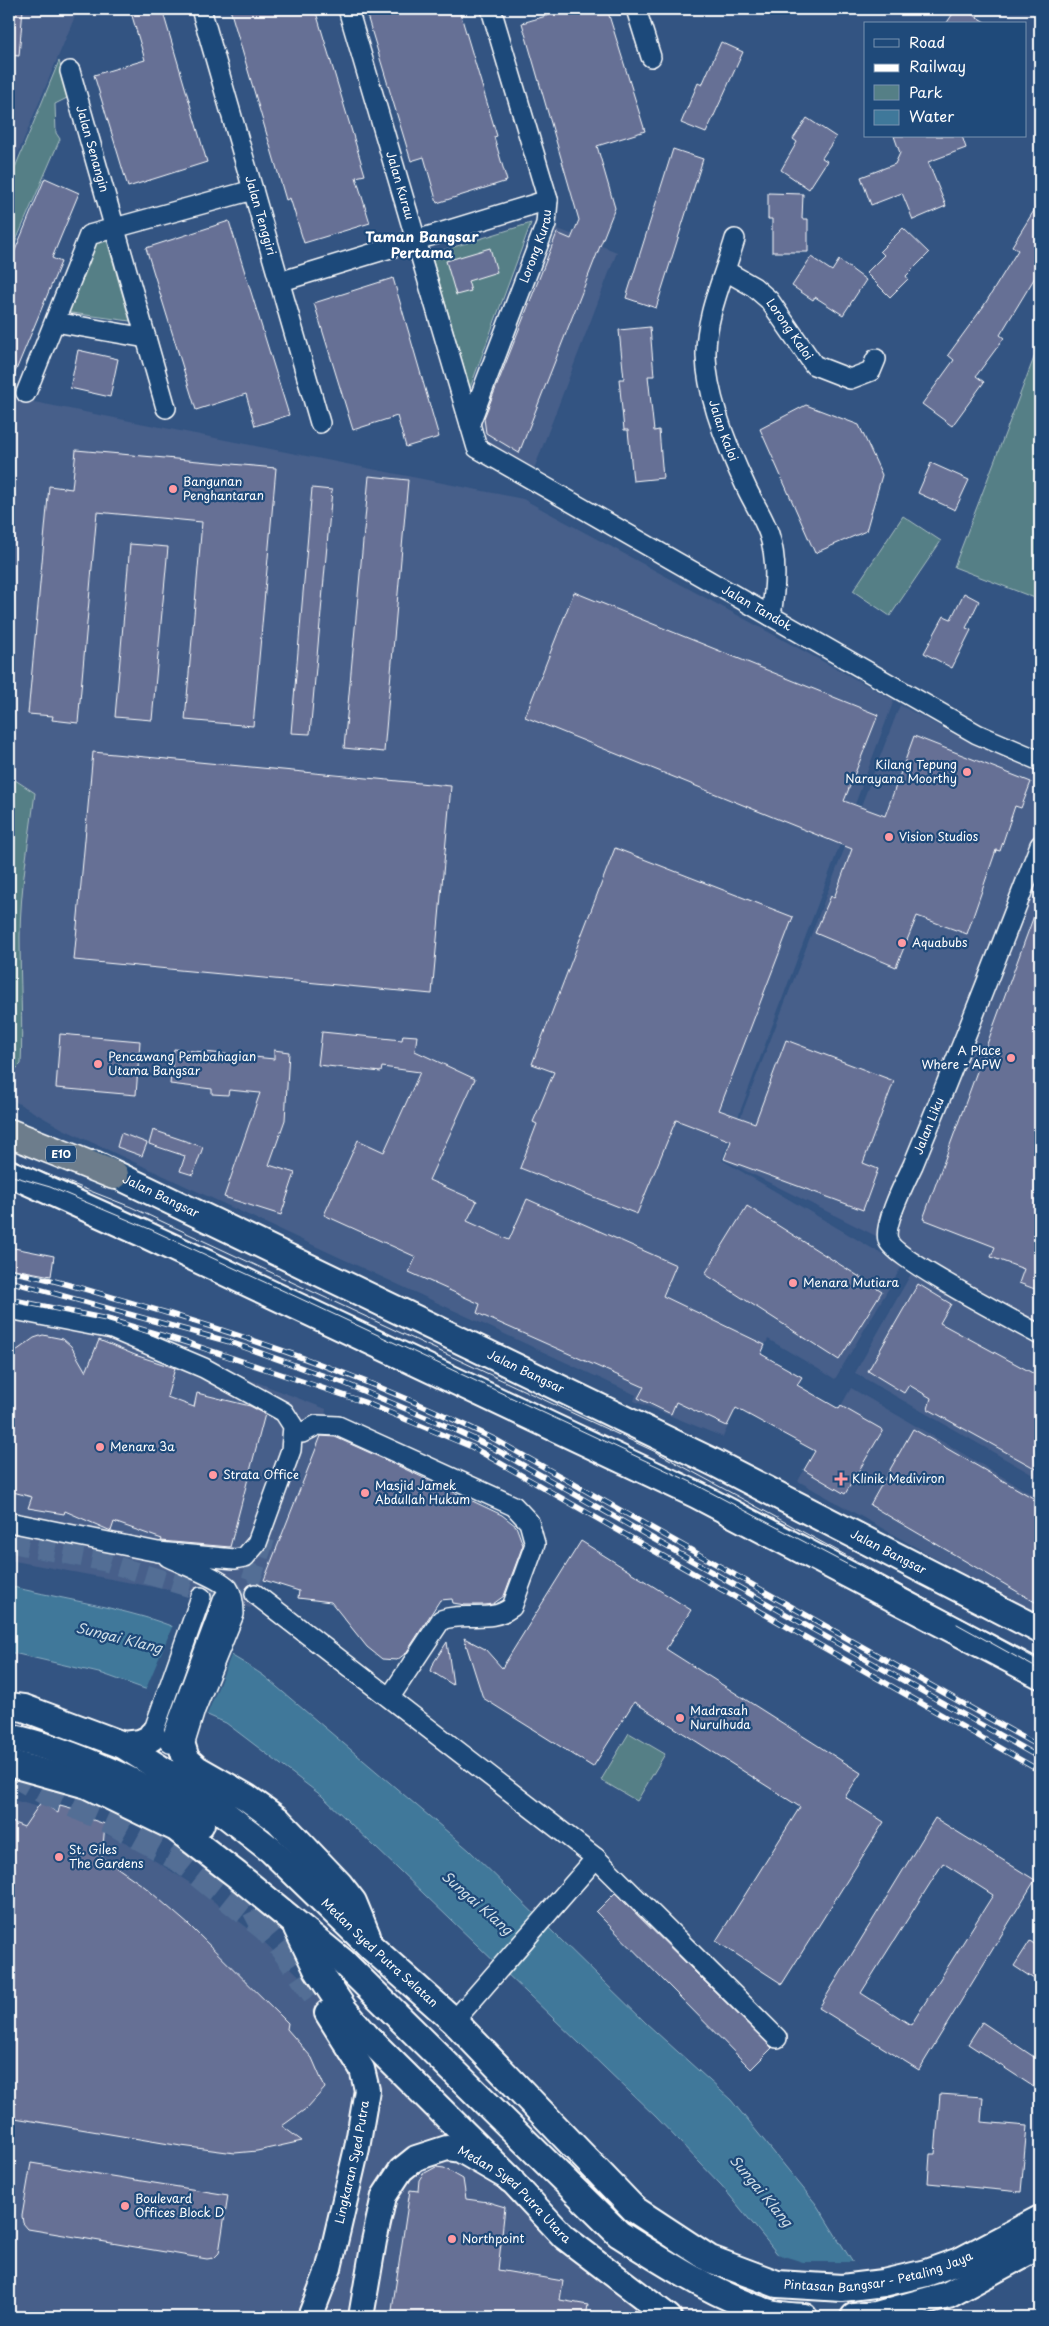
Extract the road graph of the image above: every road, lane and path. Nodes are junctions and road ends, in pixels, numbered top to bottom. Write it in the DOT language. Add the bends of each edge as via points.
graph roads {
  1 [pos="201,9"];
  2 [pos="348,9"];
  3 [pos="491,9"];
  4 [pos="636,9"];
  5 [pos="651,57"];
  6 [pos="70,71"];
  7 [pos="253,190"];
  8 [pos="548,200"];
  9 [pos="115,228"];
  10 [pos="736,239"];
  11 [pos="416,240"];
  12 [pos="726,271"];
  13 [pos="279,282"];
  14 [pos="55,322"];
  15 [pos="146,338"];
  16 [pos="876,359"];
  17 [pos="26,393"];
  18 [pos="166,408"];
  19 [pos="320,423"];
  20 [pos="470,423"];
  21 [pos="477,448"];
  22 [pos="771,616"];
  23 [pos="1040,761"];
  24 [pos="1040,845"];
  25 [pos="9,1120"];
  26 [pos="9,1132"];
  27 [pos="9,1173"];
  28 [pos="114,1175"];
  29 [pos="9,1309"];
  30 [pos="1040,1335"];
  31 [pos="302,1433"];
  32 [pos="9,1522"];
  33 [pos="158,1552"];
  34 [pos="255,1594"];
  35 [pos="200,1599"];
  36 [pos="1040,1630"];
  37 [pos="1040,1675"];
  38 [pos="390,1697"];
  39 [pos="9,1706"];
  40 [pos="9,1737"];
  41 [pos="168,1742"];
  42 [pos="123,1745"];
  43 [pos="9,1763"];
  44 [pos="194,1790"];
  45 [pos="596,1858"];
  46 [pos="265,1898"];
  47 [pos="293,1920"];
  48 [pos="371,1947"];
  49 [pos="461,2012"];
  50 [pos="327,2013"];
  51 [pos="777,2038"];
  52 [pos="429,2046"];
  53 [pos="510,2179"];
  54 [pos="1040,2219"];
  55 [pos="1040,2245"];
  56 [pos="710,2259"];
  57 [pos="310,2317"];
  58 [pos="361,2317"];
  59 [pos="669,2317"];
  60 [pos="804,2317"];
  61 [pos="854,2317"];
  1 -- 7 [label="street, Jalan Tenggiri"];
  2 -- 11 [label="street, Jalan Kurau"];
  3 -- 8 [label="street, Lorong Kurau"];
  4 -- 5 [label="street"];
  6 -- 9 [label="street, Jalan Senangin"];
  7 -- 9 [label="street"];
  7 -- 13 [label="street, Jalan Tenggiri"];
  8 -- 11 [label="street"];
  8 -- 20 [label="street, Lorong Kurau" via="546,224"];
  9 -- 14 [label="street" via="89,235"];
  9 -- 15 [label="street, Jalan Senangin"];
  10 -- 12 [label="street, Jalan Kaloi"];
  11 -- 13 [label="street"];
  11 -- 20 [label="street, Jalan Kurau"];
  12 -- 16 [label="street, Lorong Kaloi" via="769,300 814,365 850,379 870,371"];
  12 -- 22 [label="street, Jalan Kaloi" via="710,315 706,356 716,416 769,533 775,570"];
  13 -- 19 [label="street, Jalan Tenggiri"];
  14 -- 15 [label="street"];
  14 -- 17 [label="street"];
  15 -- 18 [label="street, Jalan Senangin"];
  20 -- 21 [label="street, Jalan Kurau"];
  21 -- 22 [label="street, Jalan Tandok"];
  22 -- 23 [label="street, Jalan Tandok" via="977,734"];
  24 -- 30 [label="street, Jalan Liku" via="978,1008 892,1216 887,1239 892,1248 913,1262"];
  25 -- 28 [label="main road, Jalan Bangsar"];
  26 -- 28 [label="highway, E10"];
  27 -- 37 [label="main road" via="697,1495"];
  28 -- 36 [label="main road, Jalan Bangsar" via="715,1463"];
  29 -- 33 [label="street" via="112,1329 204,1368 264,1400 284,1412 293,1426 291,1450 257,1543 245,1557 235,1559"];
  31 -- 38 [label="street" via="317,1425 338,1426 514,1506 529,1522 535,1544 512,1607 504,1613 482,1618 454,1615 441,1620"];
  32 -- 33 [label="street"];
  33 -- 41 [label="street" via="221,1581 228,1588 234,1607 226,1607"];
  34 -- 38 [label="street"];
  35 -- 41 [label="street"];
  38 -- 45 [label="street"];
  39 -- 42 [label="main road, Medan Syed Putra Selatan" via="24,1708"];
  40 -- 46 [label="main road" via="85,1762 141,1786 199,1823 244,1861"];
  41 -- 42 [label="main road" via="151,1738"];
  41 -- 44 [label="main road" via="170,1754"];
  41 -- 48 [label="main road" via="197,1769 246,1796 278,1820 353,1902"];
  42 -- 44 [label="main road, Medan Syed Putra Selatan"];
  43 -- 46 [label="main road" via="87,1785 176,1828"];
  44 -- 48 [label="main road, Medan Syed Putra Selatan" via="271,1850"];
  45 -- 49 [label="street"];
  45 -- 51 [label="street"];
  46 -- 47 [label="main road"];
  47 -- 52 [label="main road" via="342,1961"];
  47 -- 53 [label="main road" via="316,1969 344,2010 367,2037"];
  48 -- 49 [label="main road, Medan Syed Putra Selatan"];
  49 -- 52 [label="main road"];
  49 -- 56 [label="main road, Medan Syed Putra Selatan" via="634,2209"];
  50 -- 57 [label="street, Lingkaran Syed Putra" via="362,2069 367,2090 329,2268"];
  52 -- 60 [label="main road" via="619,2234 722,2294 771,2314"];
  53 -- 58 [label="street, Medan Syed Putra Utara" via="460,2150 447,2148 416,2158 401,2170 384,2196"];
  53 -- 59 [label="street, Medan Syed Putra Utara" via="564,2237"];
  54 -- 56 [label="main road, Pintasan Bangsar - Petaling Jaya" via="962,2260 883,2284 842,2288 778,2284"];
  55 -- 61 [label="main road" via="948,2295 876,2315"];
}
